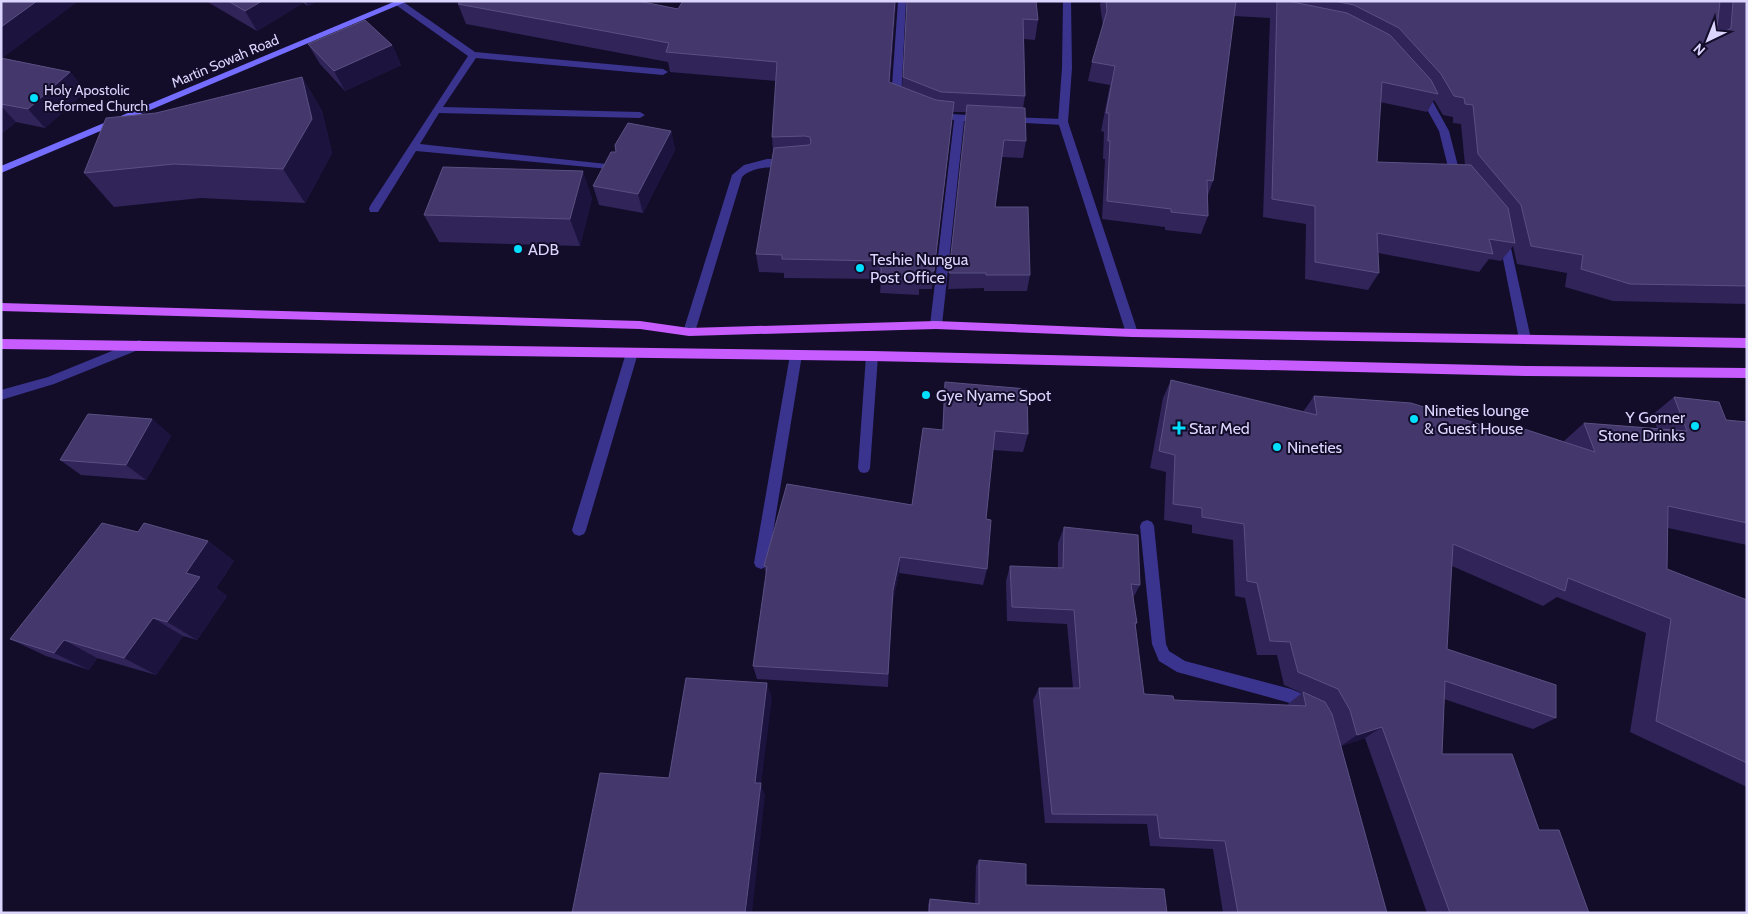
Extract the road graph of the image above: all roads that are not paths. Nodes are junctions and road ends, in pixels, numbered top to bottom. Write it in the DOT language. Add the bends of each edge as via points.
graph roads {
  1 [pos="902,1"];
  2 [pos="1067,1"];
  3 [pos="401,2"];
  4 [pos="473,55"];
  5 [pos="663,72"];
  6 [pos="1417,84"];
  7 [pos="904,104"];
  8 [pos="436,110"];
  9 [pos="930,114"];
  10 [pos="640,116"];
  11 [pos="959,118"];
  12 [pos="1063,122"];
  13 [pos="414,147"];
  14 [pos="797,161"];
  15 [pos="616,168"];
  16 [pos="1,170"];
  17 [pos="1470,187"];
  18 [pos="374,209"];
  19 [pos="1500,224"];
  20 [pos="1,307"];
  21 [pos="936,325"];
  22 [pos="689,332"];
  23 [pos="1132,333"];
  24 [pos="1525,339"];
  25 [pos="1747,343"];
  26 [pos="1,344"];
  27 [pos="139,345"];
  28 [pos="632,352"];
  29 [pos="796,355"];
  30 [pos="872,356"];
  31 [pos="1747,373"];
  32 [pos="1,394"];
  33 [pos="864,468"];
  34 [pos="1147,526"];
  35 [pos="579,530"];
  36 [pos="761,563"];
  37 [pos="1320,714"];
  1 -- 7 [label="street" via="895,100"];
  2 -- 12 [label="street"];
  3 -- 4 [label="street"];
  3 -- 16 [label="street, Martin Sowah Road"];
  4 -- 5 [label="street"];
  4 -- 8 [label="street"];
  6 -- 17 [label="street" via="1444,131 1453,167"];
  8 -- 10 [label="street"];
  8 -- 13 [label="street"];
  9 -- 11 [label="street"];
  11 -- 12 [label="street"];
  11 -- 21 [label="street"];
  12 -- 23 [label="street"];
  13 -- 15 [label="street"];
  13 -- 18 [label="street"];
  14 -- 22 [label="street" via="752,164 737,175"];
  19 -- 24 [label="street"];
  20 -- 22 [label="main road" via="630,324"];
  21 -- 22 [label="main road"];
  21 -- 23 [label="main road"];
  23 -- 24 [label="main road"];
  24 -- 25 [label="main road"];
  26 -- 27 [label="main road"];
  27 -- 28 [label="main road"];
  27 -- 32 [label="street" via="50,382"];
  28 -- 29 [label="main road"];
  28 -- 35 [label="street"];
  29 -- 30 [label="main road"];
  29 -- 36 [label="street"];
  30 -- 31 [label="main road"];
  30 -- 33 [label="street"];
  34 -- 37 [label="street" via="1159,644 1164,656 1182,667 1291,696 1316,706"];
}
